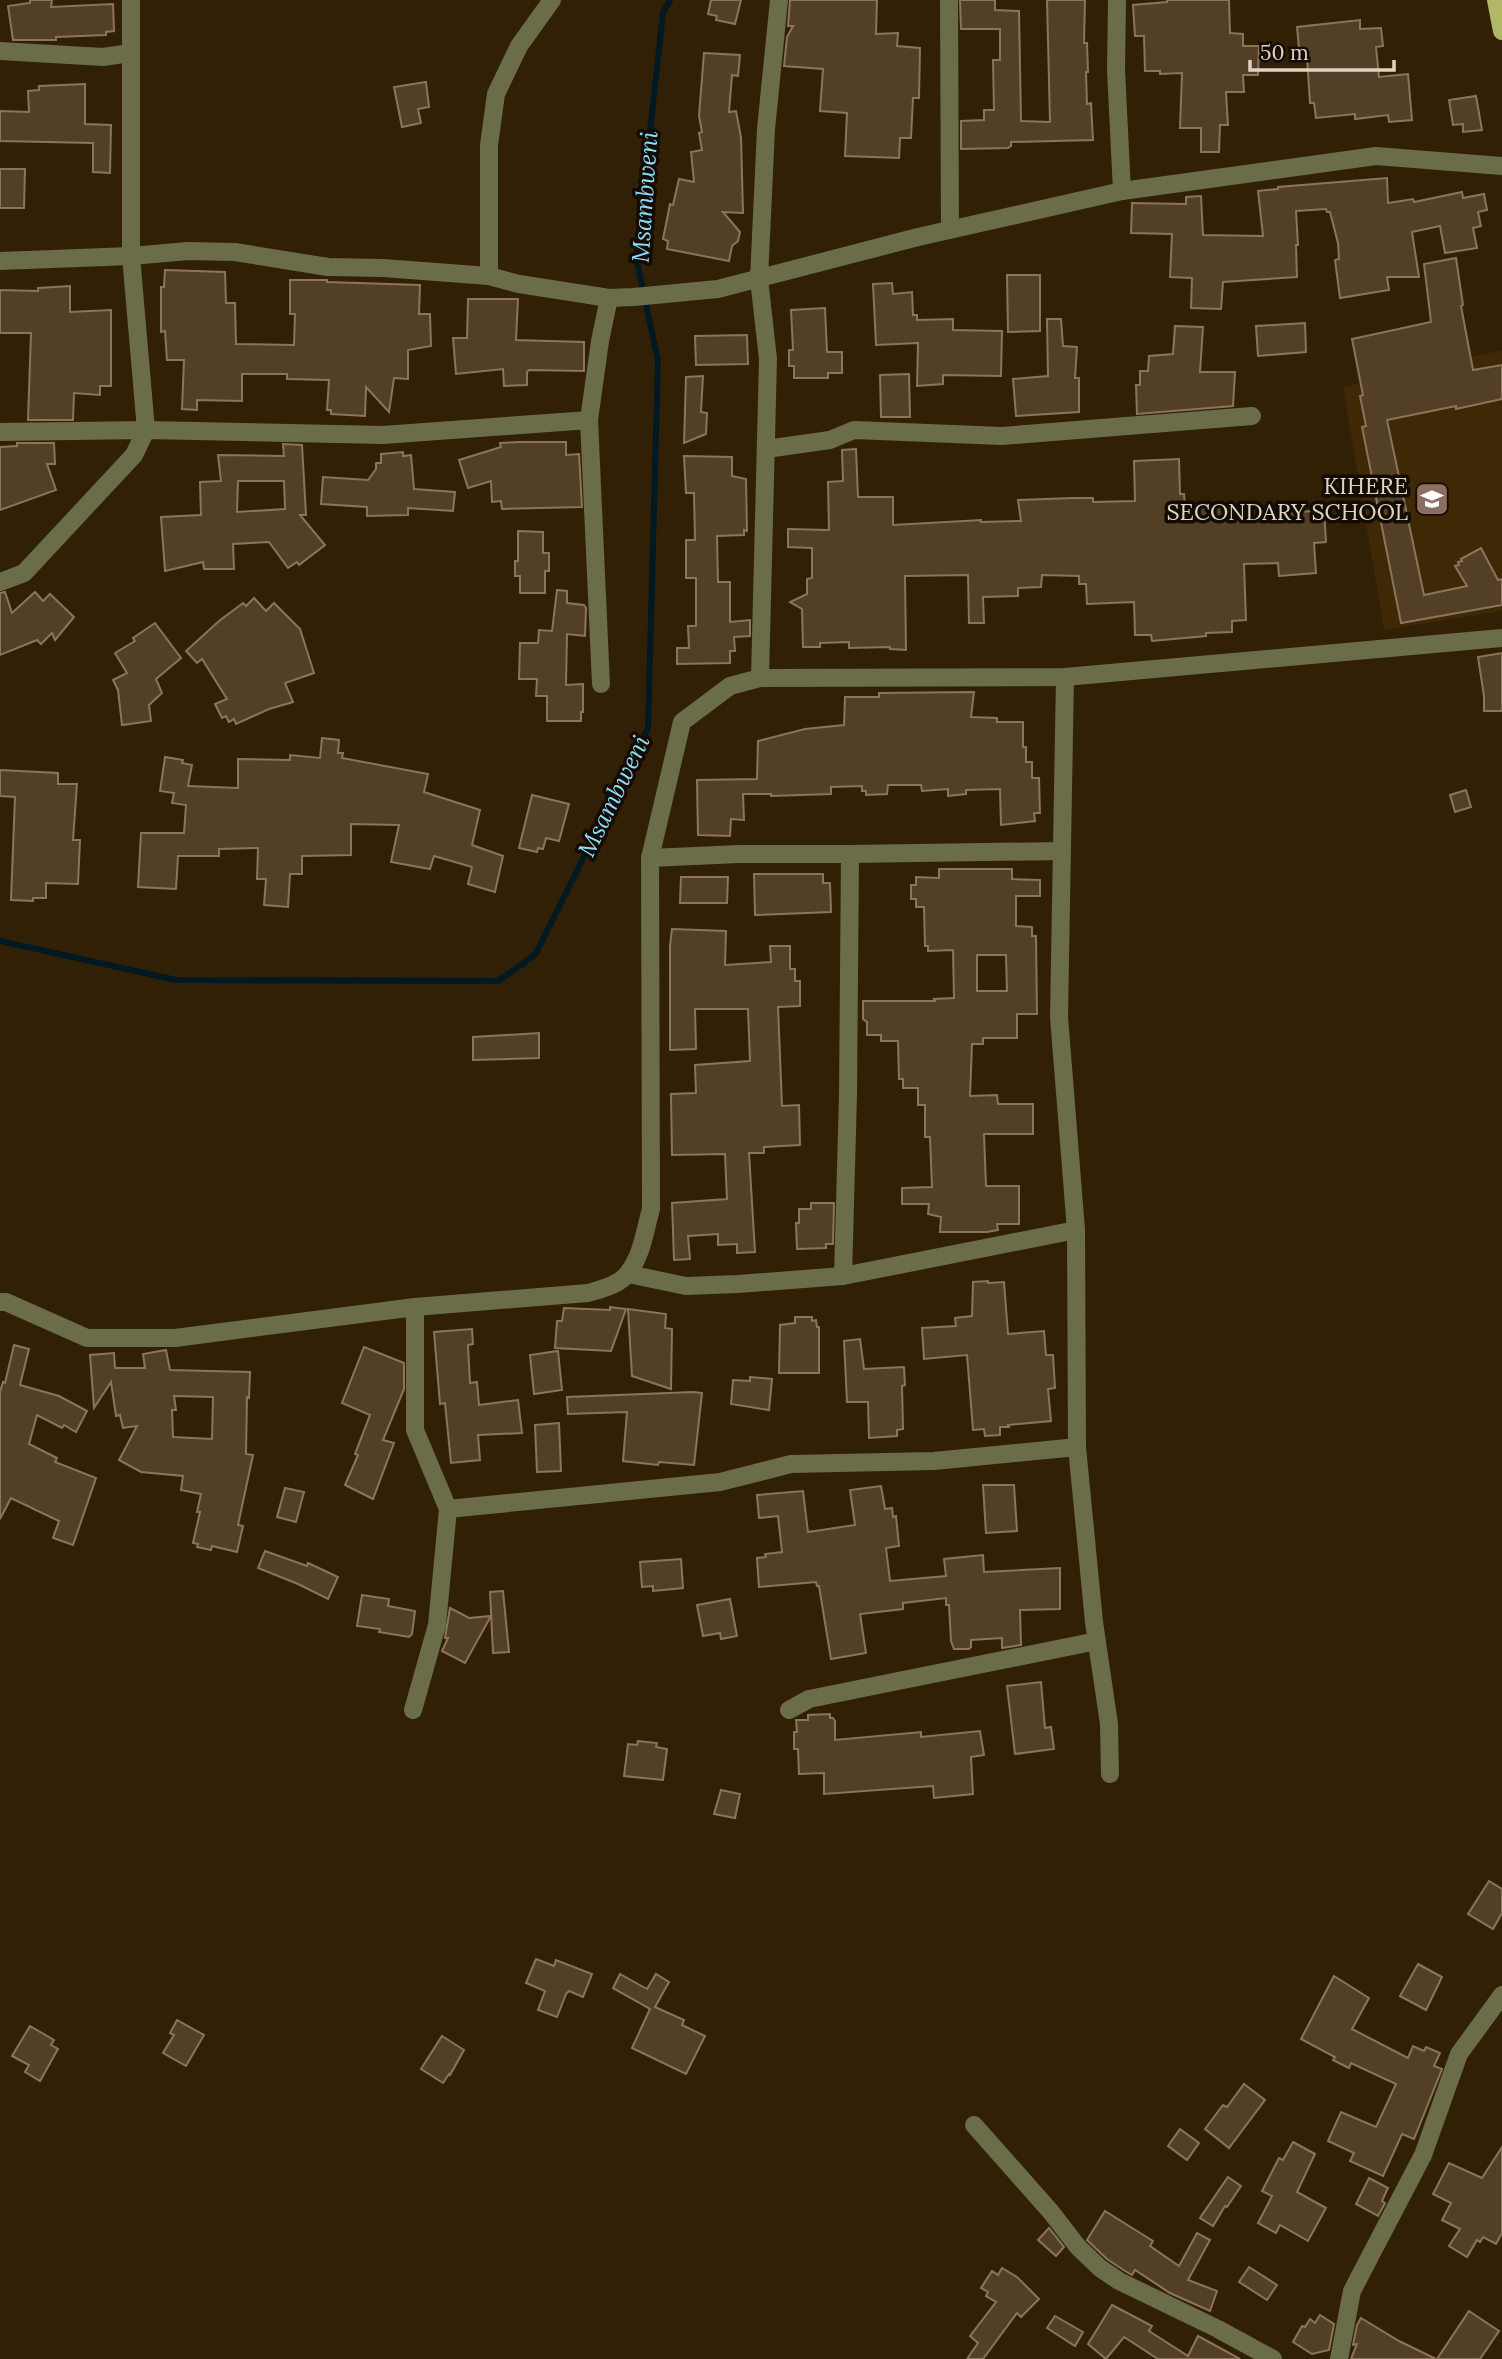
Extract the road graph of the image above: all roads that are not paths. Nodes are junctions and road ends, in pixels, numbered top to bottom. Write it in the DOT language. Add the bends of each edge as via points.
graph roads {
  1 [pos="131,0"];
  2 [pos="552,0"];
  3 [pos="779,0"];
  4 [pos="948,0"];
  5 [pos="1117,0"];
  6 [pos="1496,0"];
  7 [pos="1502,31"];
  8 [pos="0,51"];
  9 [pos="130,53"];
  10 [pos="1502,166"];
  11 [pos="1122,191"];
  12 [pos="950,230"];
  13 [pos="131,257"];
  14 [pos="0,261"];
  15 [pos="489,276"];
  16 [pos="759,279"];
  17 [pos="609,298"];
  18 [pos="1252,416"];
  19 [pos="589,420"];
  20 [pos="146,430"];
  21 [pos="0,432"];
  22 [pos="766,449"];
  23 [pos="0,582"];
  24 [pos="1502,638"];
  25 [pos="1065,677"];
  26 [pos="760,678"];
  27 [pos="601,684"];
  28 [pos="1062,851"];
  29 [pos="850,854"];
  30 [pos="650,858"];
  31 [pos="1076,1230"];
  32 [pos="628,1274"];
  33 [pos="843,1276"];
  34 [pos="0,1302"];
  35 [pos="415,1307"];
  36 [pos="1077,1447"];
  37 [pos="448,1509"];
  38 [pos="1097,1640"];
  39 [pos="413,1710"];
  40 [pos="789,1710"];
  41 [pos="1110,1774"];
  42 [pos="1502,1994"];
  43 [pos="974,2125"];
  44 [pos="1273,2359"];
  45 [pos="1339,2359"];
  1 -- 9 [label="street"];
  2 -- 15 [label="street" via="519,46 496,94 489,145"];
  3 -- 16 [label="street" via="766,129"];
  4 -- 12 [label="street"];
  5 -- 11 [label="street" via="1115,70"];
  6 -- 7 [label="main road"];
  8 -- 9 [label="street" via="103,57"];
  9 -- 13 [label="street"];
  10 -- 11 [label="street" via="1376,156"];
  11 -- 12 [label="street"];
  12 -- 16 [label="street"];
  13 -- 14 [label="street"];
  13 -- 15 [label="street" via="235,252 328,267"];
  13 -- 20 [label="street"];
  15 -- 17 [label="street"];
  16 -- 17 [label="street" via="718,289"];
  16 -- 22 [label="street" via="768,359"];
  17 -- 19 [label="street"];
  18 -- 22 [label="street" via="1002,436 854,430 830,440"];
  19 -- 20 [label="street" via="383,435"];
  19 -- 27 [label="street"];
  20 -- 21 [label="street"];
  20 -- 23 [label="street" via="134,455 24,573"];
  22 -- 26 [label="street"];
  24 -- 25 [label="street"];
  25 -- 26 [label="street"];
  25 -- 28 [label="street"];
  26 -- 30 [label="street" via="730,686 682,722"];
  28 -- 29 [label="street"];
  28 -- 31 [label="street" via="1059,1017"];
  29 -- 30 [label="street"];
  29 -- 33 [label="street"];
  30 -- 32 [label="street" via="651,1209"];
  31 -- 33 [label="street"];
  31 -- 36 [label="street"];
  32 -- 33 [label="street" via="686,1286"];
  32 -- 35 [label="street" via="588,1293"];
  34 -- 35 [label="street" via="87,1338 175,1338"];
  35 -- 37 [label="street" via="415,1430"];
  36 -- 37 [label="street" via="934,1461 791,1464 720,1482"];
  36 -- 38 [label="street"];
  37 -- 39 [label="street" via="437,1625"];
  38 -- 40 [label="street" via="809,1699"];
  38 -- 41 [label="street" via="1109,1724"];
  42 -- 45 [label="street" via="1459,2054 1423,2155 1352,2291"];
  43 -- 44 [label="street" via="1100,2268"];
}
